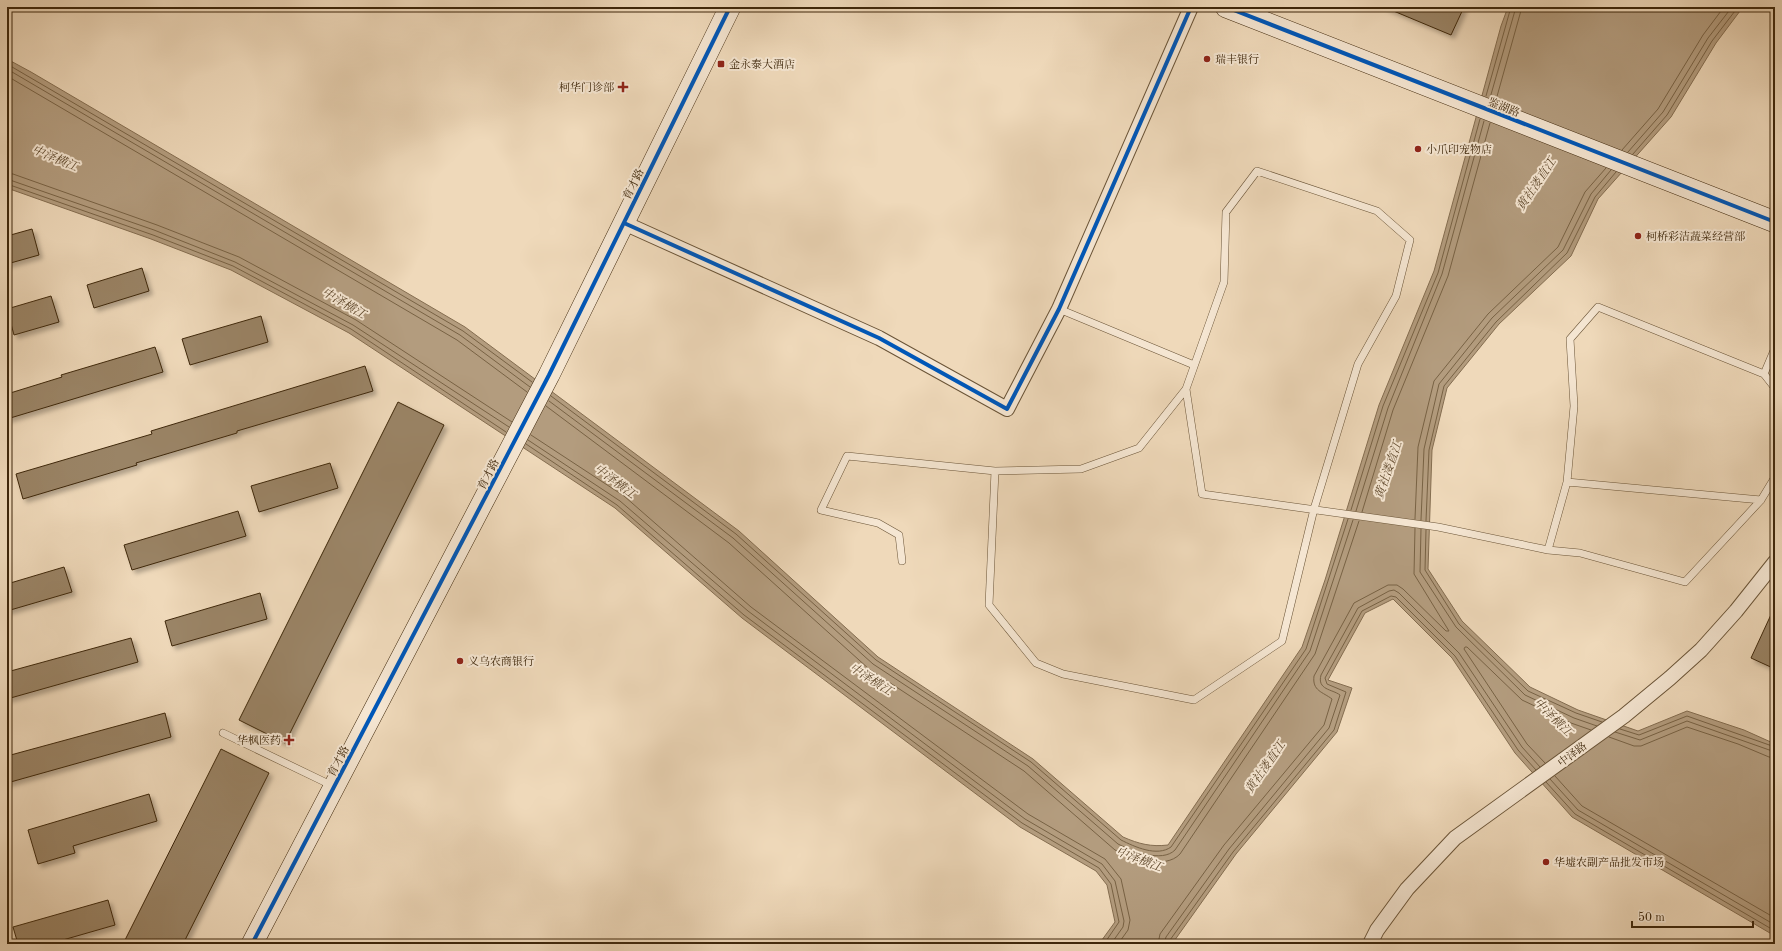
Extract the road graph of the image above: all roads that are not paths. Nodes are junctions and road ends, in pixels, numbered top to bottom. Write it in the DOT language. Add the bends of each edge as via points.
graph roads {
  1 [pos="730,7"];
  2 [pos="1191,7"];
  3 [pos="1226,7"];
  4 [pos="1775,222"];
  5 [pos="624,223"];
  6 [pos="1059,309"];
  7 [pos="1775,348"];
  8 [pos="1194,365"];
  9 [pos="1764,374"];
  10 [pos="1186,388"];
  11 [pos="1775,388"];
  12 [pos="995,471"];
  13 [pos="1775,477"];
  14 [pos="1566,482"];
  15 [pos="1760,500"];
  16 [pos="1314,508"];
  17 [pos="1548,550"];
  18 [pos="902,561"];
  19 [pos="1775,562"];
  20 [pos="223,733"];
  21 [pos="334,787"];
  22 [pos="252,944"];
  23 [pos="1370,944"];
  1 -- 5 [label="street, 育才路"];
  2 -- 6 [label="street"];
  3 -- 4 [label="street, 鉴湖路"];
  5 -- 6 [label="street" via="879,338 1007,409"];
  5 -- 21 [label="street, 育才路" via="503,464"];
  6 -- 8 [label="lane"];
  7 -- 9 [label="lane"];
  8 -- 10 [label="lane"];
  8 -- 16 [label="lane" via="1224,282 1226,212 1257,171 1377,211 1410,240 1396,296 1358,364"];
  9 -- 11 [label="lane"];
  9 -- 14 [label="lane" via="1598,307 1570,338 1574,406"];
  10 -- 12 [label="lane" via="1139,448 1081,469"];
  10 -- 16 [label="lane" via="1202,494"];
  12 -- 16 [label="lane" via="989,605 1036,663 1063,674 1194,700 1282,641"];
  12 -- 18 [label="lane" via="847,456 821,510 878,523 899,535"];
  13 -- 15 [label="lane"];
  14 -- 15 [label="lane"];
  14 -- 17 [label="lane"];
  15 -- 17 [label="lane" via="1685,582 1580,553"];
  16 -- 17 [label="lane" via="1438,527"];
  19 -- 23 [label="street, 中泽路" via="1701,650 1624,716 1455,838 1407,889 1377,930"];
  20 -- 21 [label="lane"];
  21 -- 22 [label="street, 育才路"];
}
